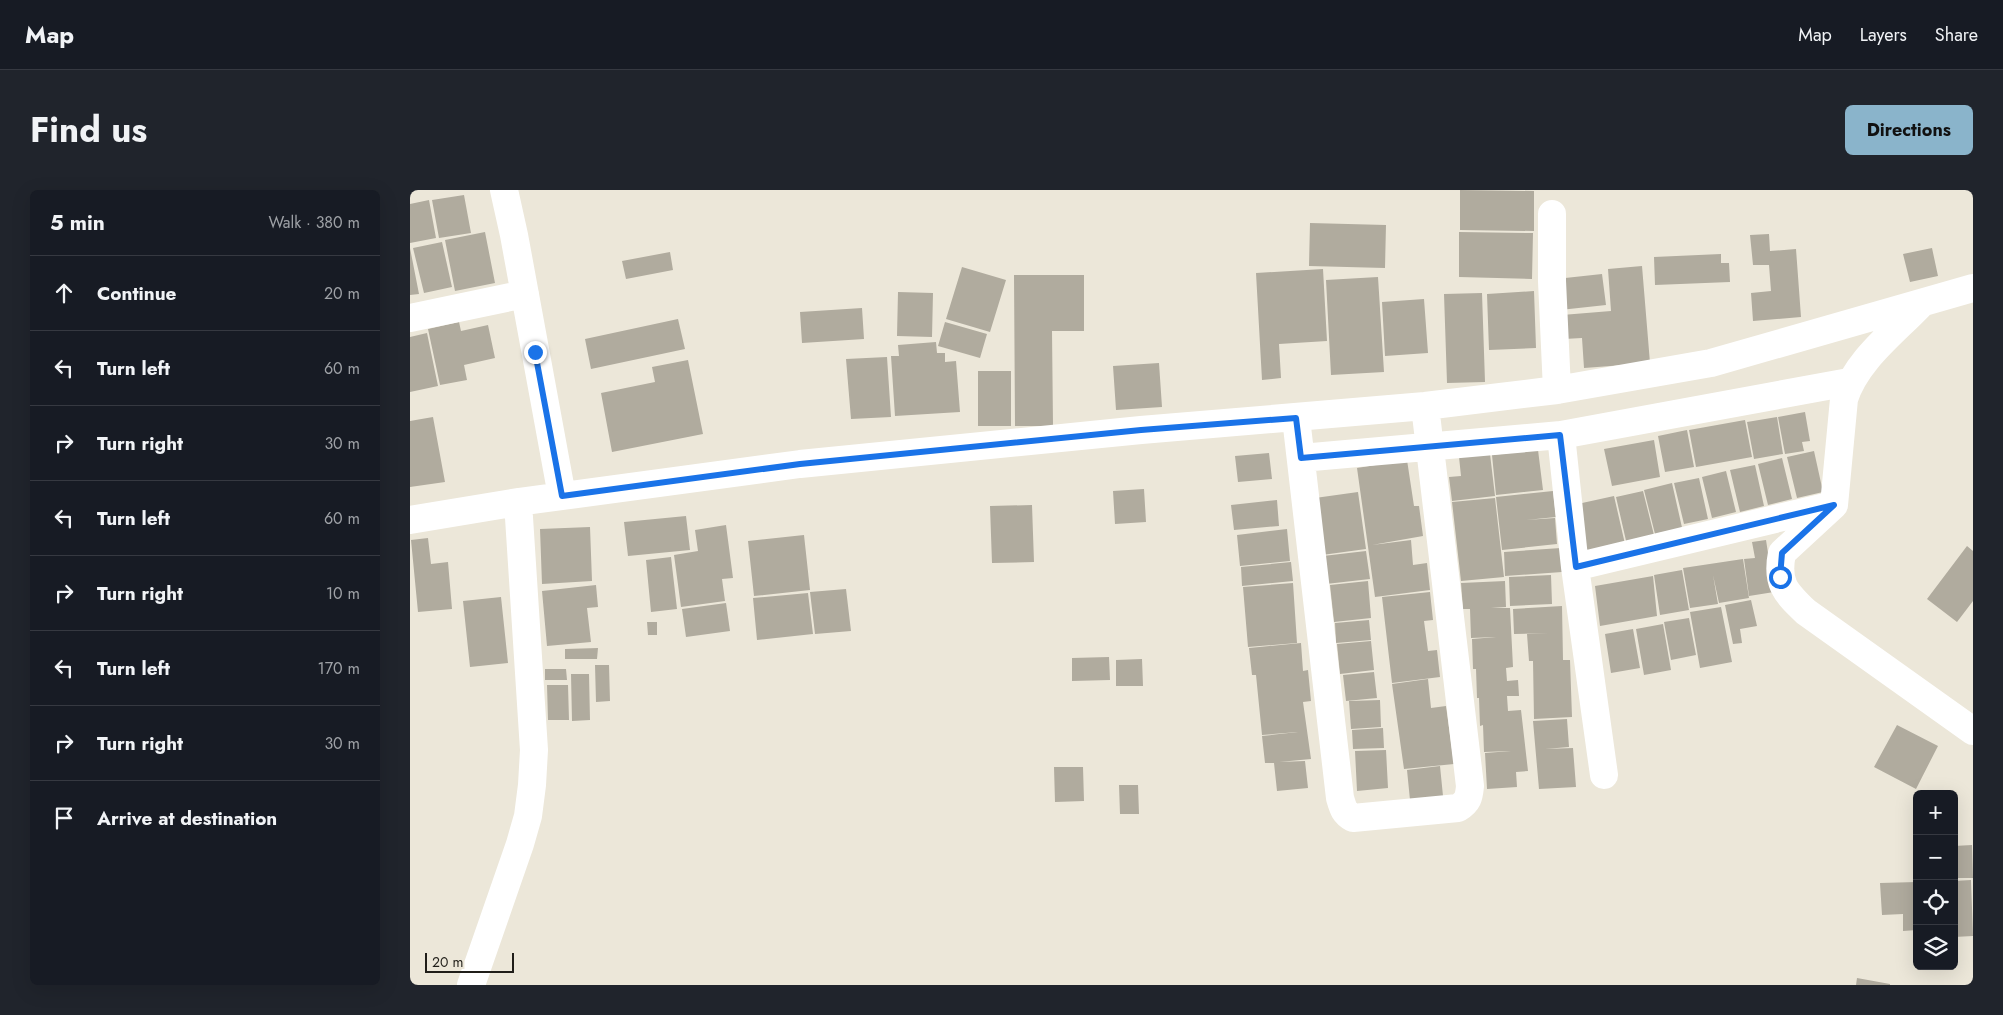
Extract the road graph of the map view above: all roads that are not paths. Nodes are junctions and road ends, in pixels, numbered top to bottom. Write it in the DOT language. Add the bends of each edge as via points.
graph roads {
  1 [pos="504,190"];
  2 [pos="1552,214"];
  3 [pos="1973,288"];
  4 [pos="525,294"];
  5 [pos="1920,305"];
  6 [pos="410,318"];
  7 [pos="1849,382"];
  8 [pos="1557,390"];
  9 [pos="1425,406"];
  10 [pos="1296,418"];
  11 [pos="1560,435"];
  12 [pos="1430,447"];
  13 [pos="1301,458"];
  14 [pos="562,496"];
  15 [pos="518,502"];
  16 [pos="1834,505"];
  17 [pos="410,520"];
  18 [pos="1576,567"];
  19 [pos="1973,731"];
  20 [pos="1604,775"];
  21 [pos="471,985"];
  1 -- 4 [label="street"];
  2 -- 8 [label="street"];
  3 -- 5 [label="street"];
  4 -- 6 [label="street"];
  4 -- 14 [label="street"];
  5 -- 7 [label="street"];
  5 -- 8 [label="street" via="1711,363"];
  7 -- 11 [label="street"];
  7 -- 16 [label="street" via="1844,399"];
  8 -- 9 [label="street"];
  9 -- 10 [label="street"];
  9 -- 12 [label="street"];
  10 -- 13 [label="street"];
  10 -- 14 [label="street" via="800,464"];
  11 -- 12 [label="street"];
  11 -- 18 [label="street"];
  12 -- 13 [label="street"];
  12 -- 13 [label="street" via="1469,796 1458,808 1353,818 1343,809 1340,798"];
  14 -- 15 [label="street"];
  15 -- 17 [label="street"];
  15 -- 21 [label="street" via="534,750 532,785 520,844"];
  16 -- 18 [label="street"];
  16 -- 19 [label="street" via="1782,553 1780,577 1789,596 1826,628"];
  18 -- 20 [label="street"];
}
